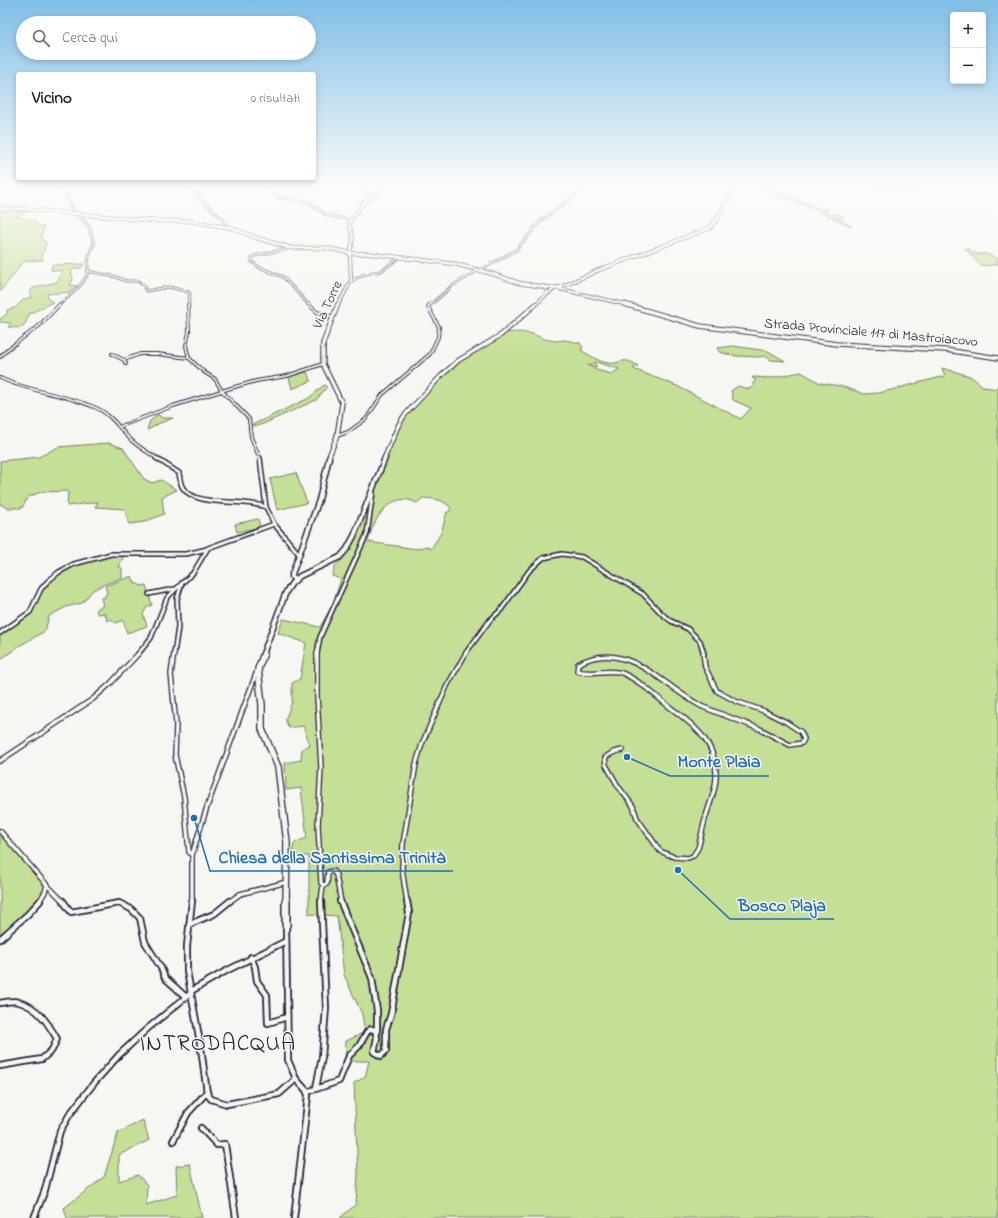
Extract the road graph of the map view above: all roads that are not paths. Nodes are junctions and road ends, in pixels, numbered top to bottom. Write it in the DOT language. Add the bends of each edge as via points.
graph roads {
  1 [pos="93,241"];
  2 [pos="267,241"];
  3 [pos="353,241"];
  4 [pos="524,241"];
  5 [pos="676,241"];
  6 [pos="291,248"];
  7 [pos="351,253"];
  8 [pos="399,258"];
  9 [pos="480,270"];
  10 [pos="88,271"];
  11 [pos="351,281"];
  12 [pos="543,287"];
  13 [pos="556,288"];
  14 [pos="547,294"];
  15 [pos="333,317"];
  16 [pos="112,354"];
  17 [pos="0,358"];
  18 [pos="189,358"];
  19 [pos="998,358"];
  20 [pos="124,360"];
  21 [pos="126,364"];
  22 [pos="323,364"];
  23 [pos="0,378"];
  24 [pos="222,391"];
  25 [pos="121,426"];
  26 [pos="337,436"];
  27 [pos="371,490"];
  28 [pos="266,507"];
  29 [pos="274,524"];
  30 [pos="208,548"];
  31 [pos="300,554"];
  32 [pos="295,580"];
  33 [pos="182,584"];
  34 [pos="174,589"];
  35 [pos="149,594"];
  36 [pos="0,633"];
  37 [pos="258,669"];
  38 [pos="623,750"];
  39 [pos="0,761"];
  40 [pos="0,831"];
  41 [pos="192,855"];
  42 [pos="287,882"];
  43 [pos="46,885"];
  44 [pos="323,886"];
  45 [pos="190,924"];
  46 [pos="286,925"];
  47 [pos="0,939"];
  48 [pos="286,941"];
  49 [pos="252,957"];
  50 [pos="191,992"];
  51 [pos="186,997"];
  52 [pos="0,1003"];
  53 [pos="287,1017"];
  54 [pos="377,1033"];
  55 [pos="0,1066"];
  56 [pos="296,1079"];
  57 [pos="316,1088"];
  58 [pos="207,1092"];
  59 [pos="307,1092"];
  60 [pos="202,1128"];
  61 [pos="173,1141"];
  62 [pos="34,1218"];
  63 [pos="236,1218"];
  64 [pos="294,1218"];
  1 -- 10 [label="street" via="88,255"];
  2 -- 6 [label="main road"];
  3 -- 7 [label="main road, Via Torre"];
  4 -- 9 [label="street" via="516,250"];
  5 -- 13 [label="main road"];
  6 -- 7 [label="main road" via="322,248"];
  6 -- 15 [label="street" via="254,256 252,262 266,271 282,276 309,306"];
  7 -- 8 [label="main road"];
  7 -- 11 [label="main road, Via Torre"];
  8 -- 9 [label="main road" via="455,264"];
  8 -- 11 [label="street" via="381,271 365,274"];
  9 -- 12 [label="main road" via="519,283"];
  9 -- 26 [label="street" via="449,287 428,307 439,327 438,337 430,354 380,396 366,419 348,432"];
  10 -- 17 [label="street" via="76,290 35,329 7,349"];
  10 -- 18 [label="street" via="126,281 138,281 146,291 169,287 188,291 189,332 186,346"];
  11 -- 15 [label="main road, Via Torre" via="340,298"];
  12 -- 13 [label="main road"];
  12 -- 14 [label="main road"];
  13 -- 14 [label="main road"];
  13 -- 19 [label="main road, Strada Provinciale 117 di Mastroiacovo" via="636,306 658,315 700,326 837,344 946,350"];
  14 -- 27 [label="main road" via="501,335 459,360 416,402 401,420"];
  15 -- 22 [label="main road, Via Torre" via="323,343"];
  16 -- 20 [label="street"];
  18 -- 20 [label="street" via="140,354"];
  18 -- 24 [label="street" via="215,379"];
  20 -- 21 [label="street"];
  22 -- 24 [label="street" via="287,376 256,381"];
  22 -- 26 [label="main road, Via Torre" via="342,403"];
  23 -- 25 [label="street" via="17,386 87,404"];
  24 -- 25 [label="street"];
  24 -- 28 [label="street" via="249,419 251,437 260,457"];
  25 -- 28 [label="street" via="131,440 179,473 181,487 189,495 202,499 248,502"];
  26 -- 31 [label="main road, Via Torre"];
  27 -- 32 [label="main road" via="354,536 340,557 312,569"];
  27 -- 44 [label="street" via="373,493 367,534 320,637 317,653 317,712 322,768 318,851"];
  28 -- 29 [label="street"];
  29 -- 30 [label="street"];
  29 -- 31 [label="street"];
  30 -- 33 [label="street" via="193,573"];
  30 -- 36 [label="street" via="186,554 115,554 74,564 47,582 41,588 30,612"];
  31 -- 32 [label="main road, Via Torre" via="292,576"];
  32 -- 37 [label="main road" via="286,592"];
  33 -- 34 [label="street"];
  33 -- 41 [label="street" via="177,599 178,627 171,674 176,724 175,756 184,797 189,852"];
  34 -- 35 [label="street"];
  34 -- 39 [label="street" via="162,606 153,636 106,688 83,707"];
  37 -- 41 [label="street" via="207,806"];
  37 -- 42 [label="main road" via="262,729 278,767 287,843"];
  38 -- 54 [label="street" via="609,754 606,765 633,806 637,818 660,851 667,856 688,858 693,856 700,844 703,823 715,784 716,768 712,748 697,727 632,678 611,671 581,673 577,671 578,664 592,658 627,660 652,670 695,703 760,729 790,745 802,743 804,739 801,732 786,722 717,690 708,676 700,641 688,629 662,614 643,594 582,557 562,554 543,558 529,571 466,654 447,686 422,744 416,764 403,844 402,869 409,913 392,1014 386,1027 387,1048 381,1056 374,1052"];
  40 -- 43 [label="street"];
  41 -- 45 [label="street"];
  42 -- 45 [label="street" via="240,894 214,914"];
  42 -- 46 [label="main road"];
  43 -- 47 [label="street" via="46,893 40,902"];
  43 -- 51 [label="street" via="71,912 120,903 139,916 143,924 143,936 165,978"];
  44 -- 54 [label="street" via="327,884 328,872 333,872 336,875 341,905 372,978 378,1010"];
  44 -- 57 [label="street" via="321,900 326,1008 322,1057"];
  45 -- 50 [label="street" via="187,971"];
  46 -- 48 [label="street"];
  48 -- 49 [label="street"];
  48 -- 53 [label="street"];
  49 -- 50 [label="street"];
  49 -- 53 [label="street" via="257,981 267,995 268,1023"];
  50 -- 51 [label="street"];
  50 -- 58 [label="street"];
  51 -- 62 [label="street" via="128,1046 99,1075 76,1105 61,1130 45,1189"];
  52 -- 55 [label="street" via="18,1001 38,1011 57,1040 52,1050 42,1059"];
  53 -- 56 [label="street" via="288,1060"];
  54 -- 57 [label="street" via="371,1029 367,1032 349,1056 338,1081"];
  56 -- 58 [label="street" via="279,1094 227,1104 211,1099"];
  56 -- 59 [label="street"];
  57 -- 59 [label="street"];
  58 -- 61 [label="street" via="188,1112"];
  59 -- 64 [label="street"];
  60 -- 63 [label="street" via="217,1145 225,1144"];
}
